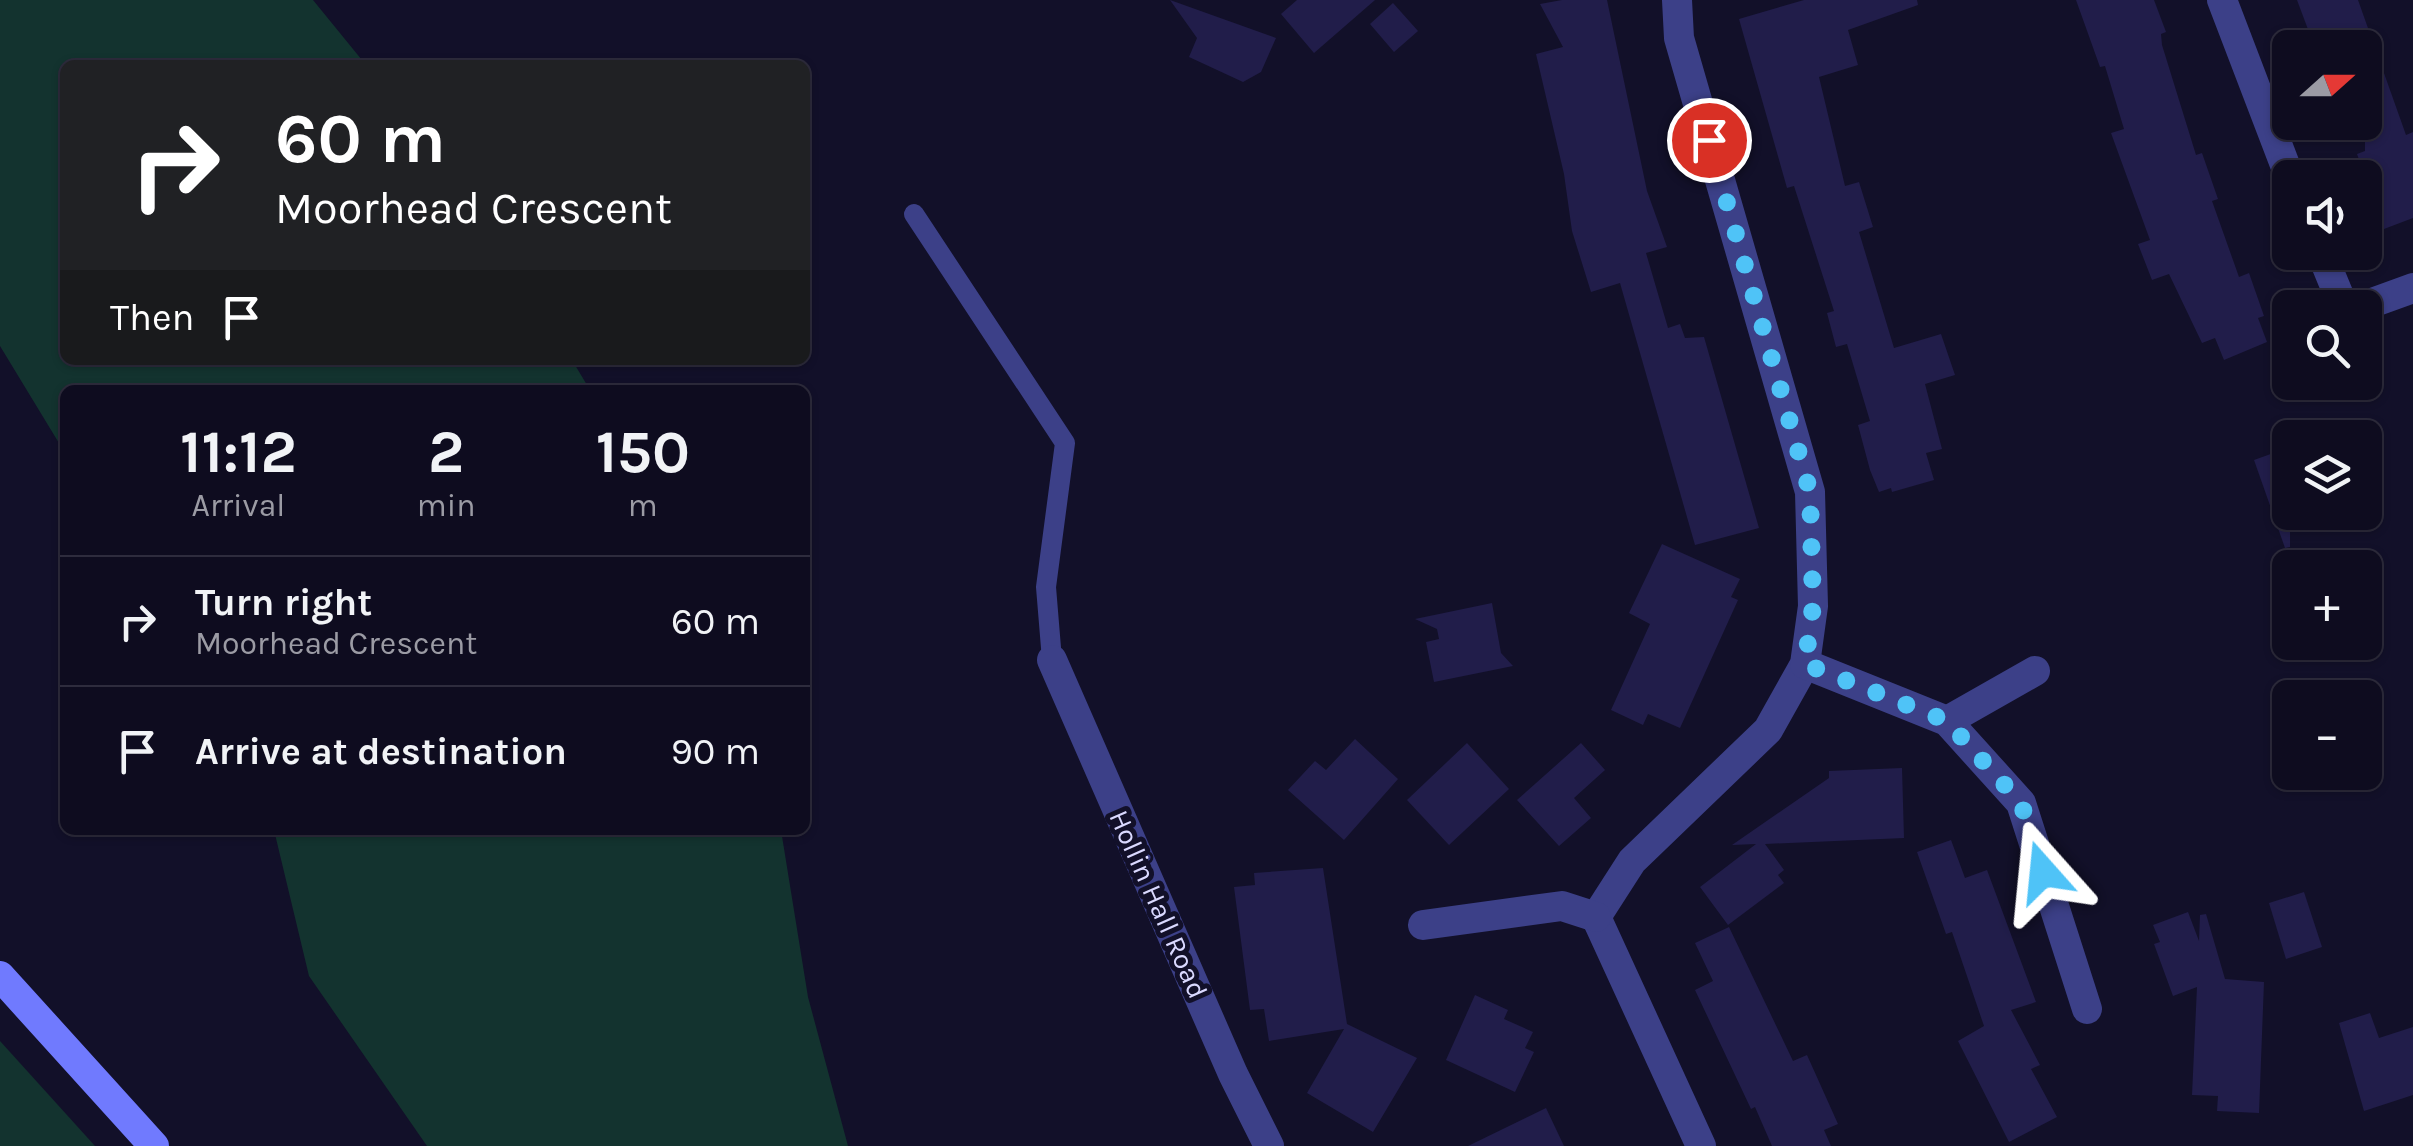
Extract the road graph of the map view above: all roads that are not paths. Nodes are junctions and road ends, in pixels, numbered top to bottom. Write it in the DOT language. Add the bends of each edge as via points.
graph roads {
  1 [pos="1677,0"];
  2 [pos="2222,0"];
  3 [pos="2283,160"];
  4 [pos="914,214"];
  5 [pos="2413,288"];
  6 [pos="2382,299"];
  7 [pos="1052,660"];
  8 [pos="1805,664"];
  9 [pos="2034,670"];
  10 [pos="1947,721"];
  11 [pos="1596,917"];
  12 [pos="1423,925"];
  13 [pos="0,976"];
  14 [pos="2087,1009"];
  15 [pos="154,1146"];
  16 [pos="1269,1146"];
  17 [pos="1701,1146"];
  1 -- 8 [label="street" via="1679,38 1810,492 1813,606"];
  2 -- 3 [label="street"];
  4 -- 7 [label="lane" via="1065,442 1046,587"];
  5 -- 6 [label="street"];
  7 -- 16 [label="street, Hollin Hall Road"];
  8 -- 10 [label="street"];
  8 -- 11 [label="street" via="1768,730 1632,860"];
  9 -- 10 [label="street"];
  10 -- 14 [label="street" via="2021,803"];
  11 -- 12 [label="street" via="1562,906"];
  11 -- 17 [label="street"];
  13 -- 15 [label="street"];
}
